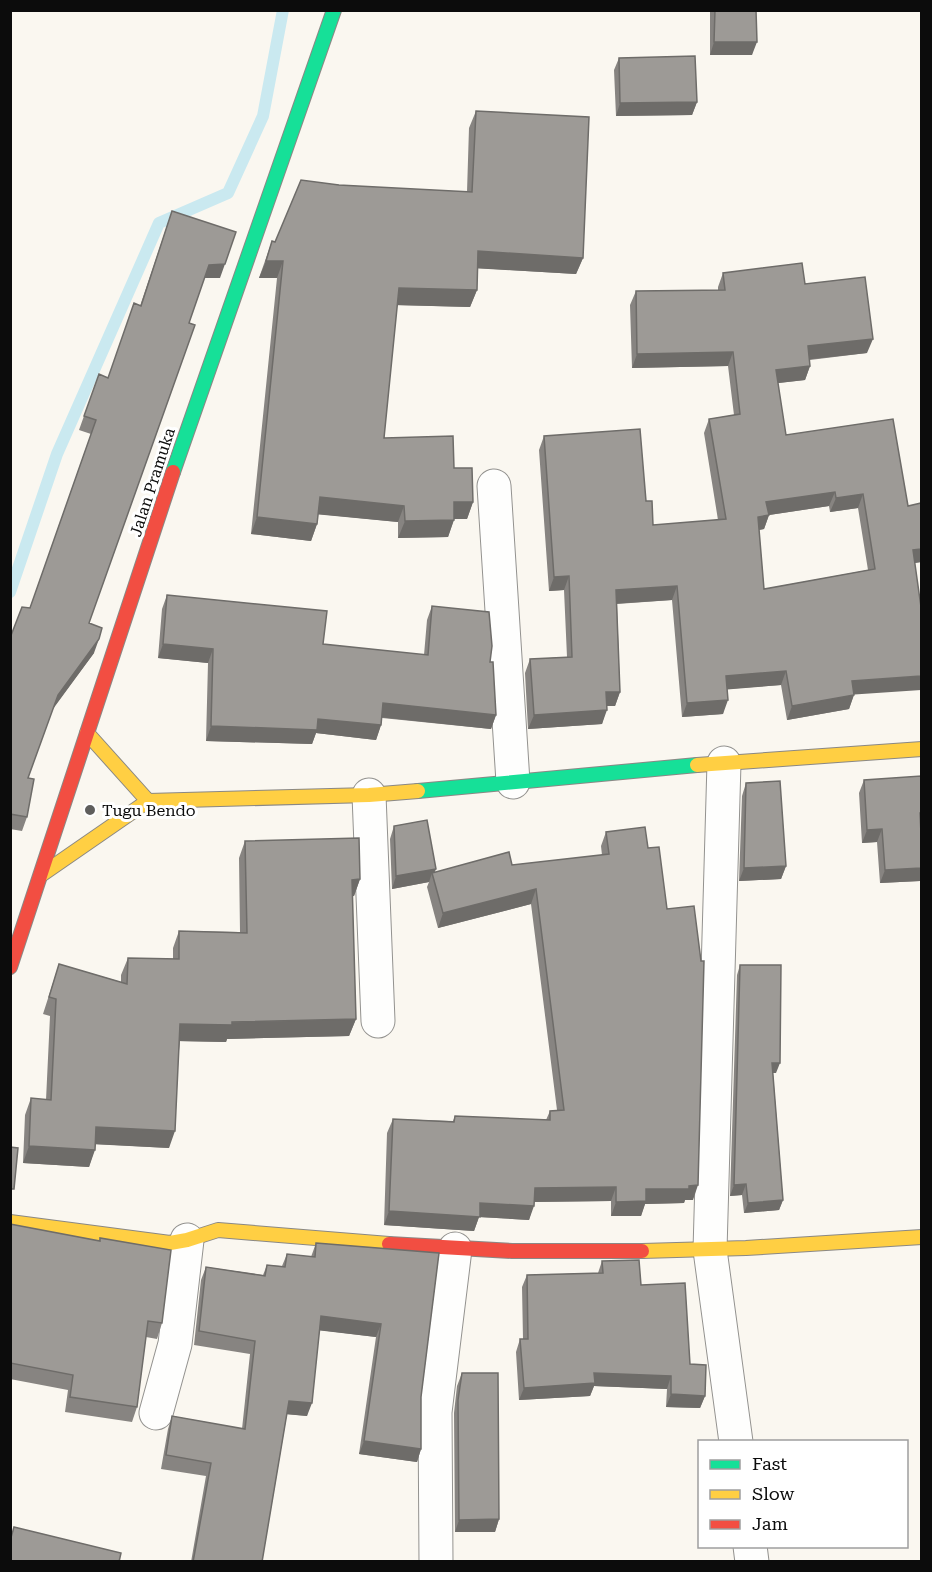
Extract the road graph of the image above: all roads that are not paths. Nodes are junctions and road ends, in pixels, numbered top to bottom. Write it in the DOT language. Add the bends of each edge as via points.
graph roads {
  1 [pos="334,10"];
  2 [pos="494,486"];
  3 [pos="87,734"];
  4 [pos="921,749"];
  5 [pos="724,763"];
  6 [pos="513,782"];
  7 [pos="369,795"];
  8 [pos="148,801"];
  9 [pos="41,875"];
  10 [pos="10,967"];
  11 [pos="378,1021"];
  12 [pos="10,1222"];
  13 [pos="921,1237"];
  14 [pos="188,1240"];
  15 [pos="455,1249"];
  16 [pos="710,1250"];
  17 [pos="156,1413"];
  18 [pos="736,1440"];
  19 [pos="436,1562"];
  1 -- 3 [label="main road, Jalan Pramuka" via="200,390"];
  2 -- 6 [label="street"];
  3 -- 8 [label="main road"];
  3 -- 9 [label="main road, Jalan Pramuka"];
  4 -- 5 [label="main road"];
  5 -- 6 [label="main road"];
  5 -- 16 [label="street"];
  6 -- 7 [label="main road"];
  7 -- 8 [label="main road"];
  7 -- 11 [label="street"];
  8 -- 9 [label="main road"];
  9 -- 10 [label="main road, Jalan Pramuka"];
  12 -- 14 [label="main road" via="170,1243"];
  13 -- 16 [label="main road"];
  14 -- 15 [label="main road" via="218,1230"];
  14 -- 17 [label="street" via="175,1344"];
  15 -- 16 [label="main road"];
  15 -- 19 [label="street" via="435,1412"];
  16 -- 18 [label="street"];
}
